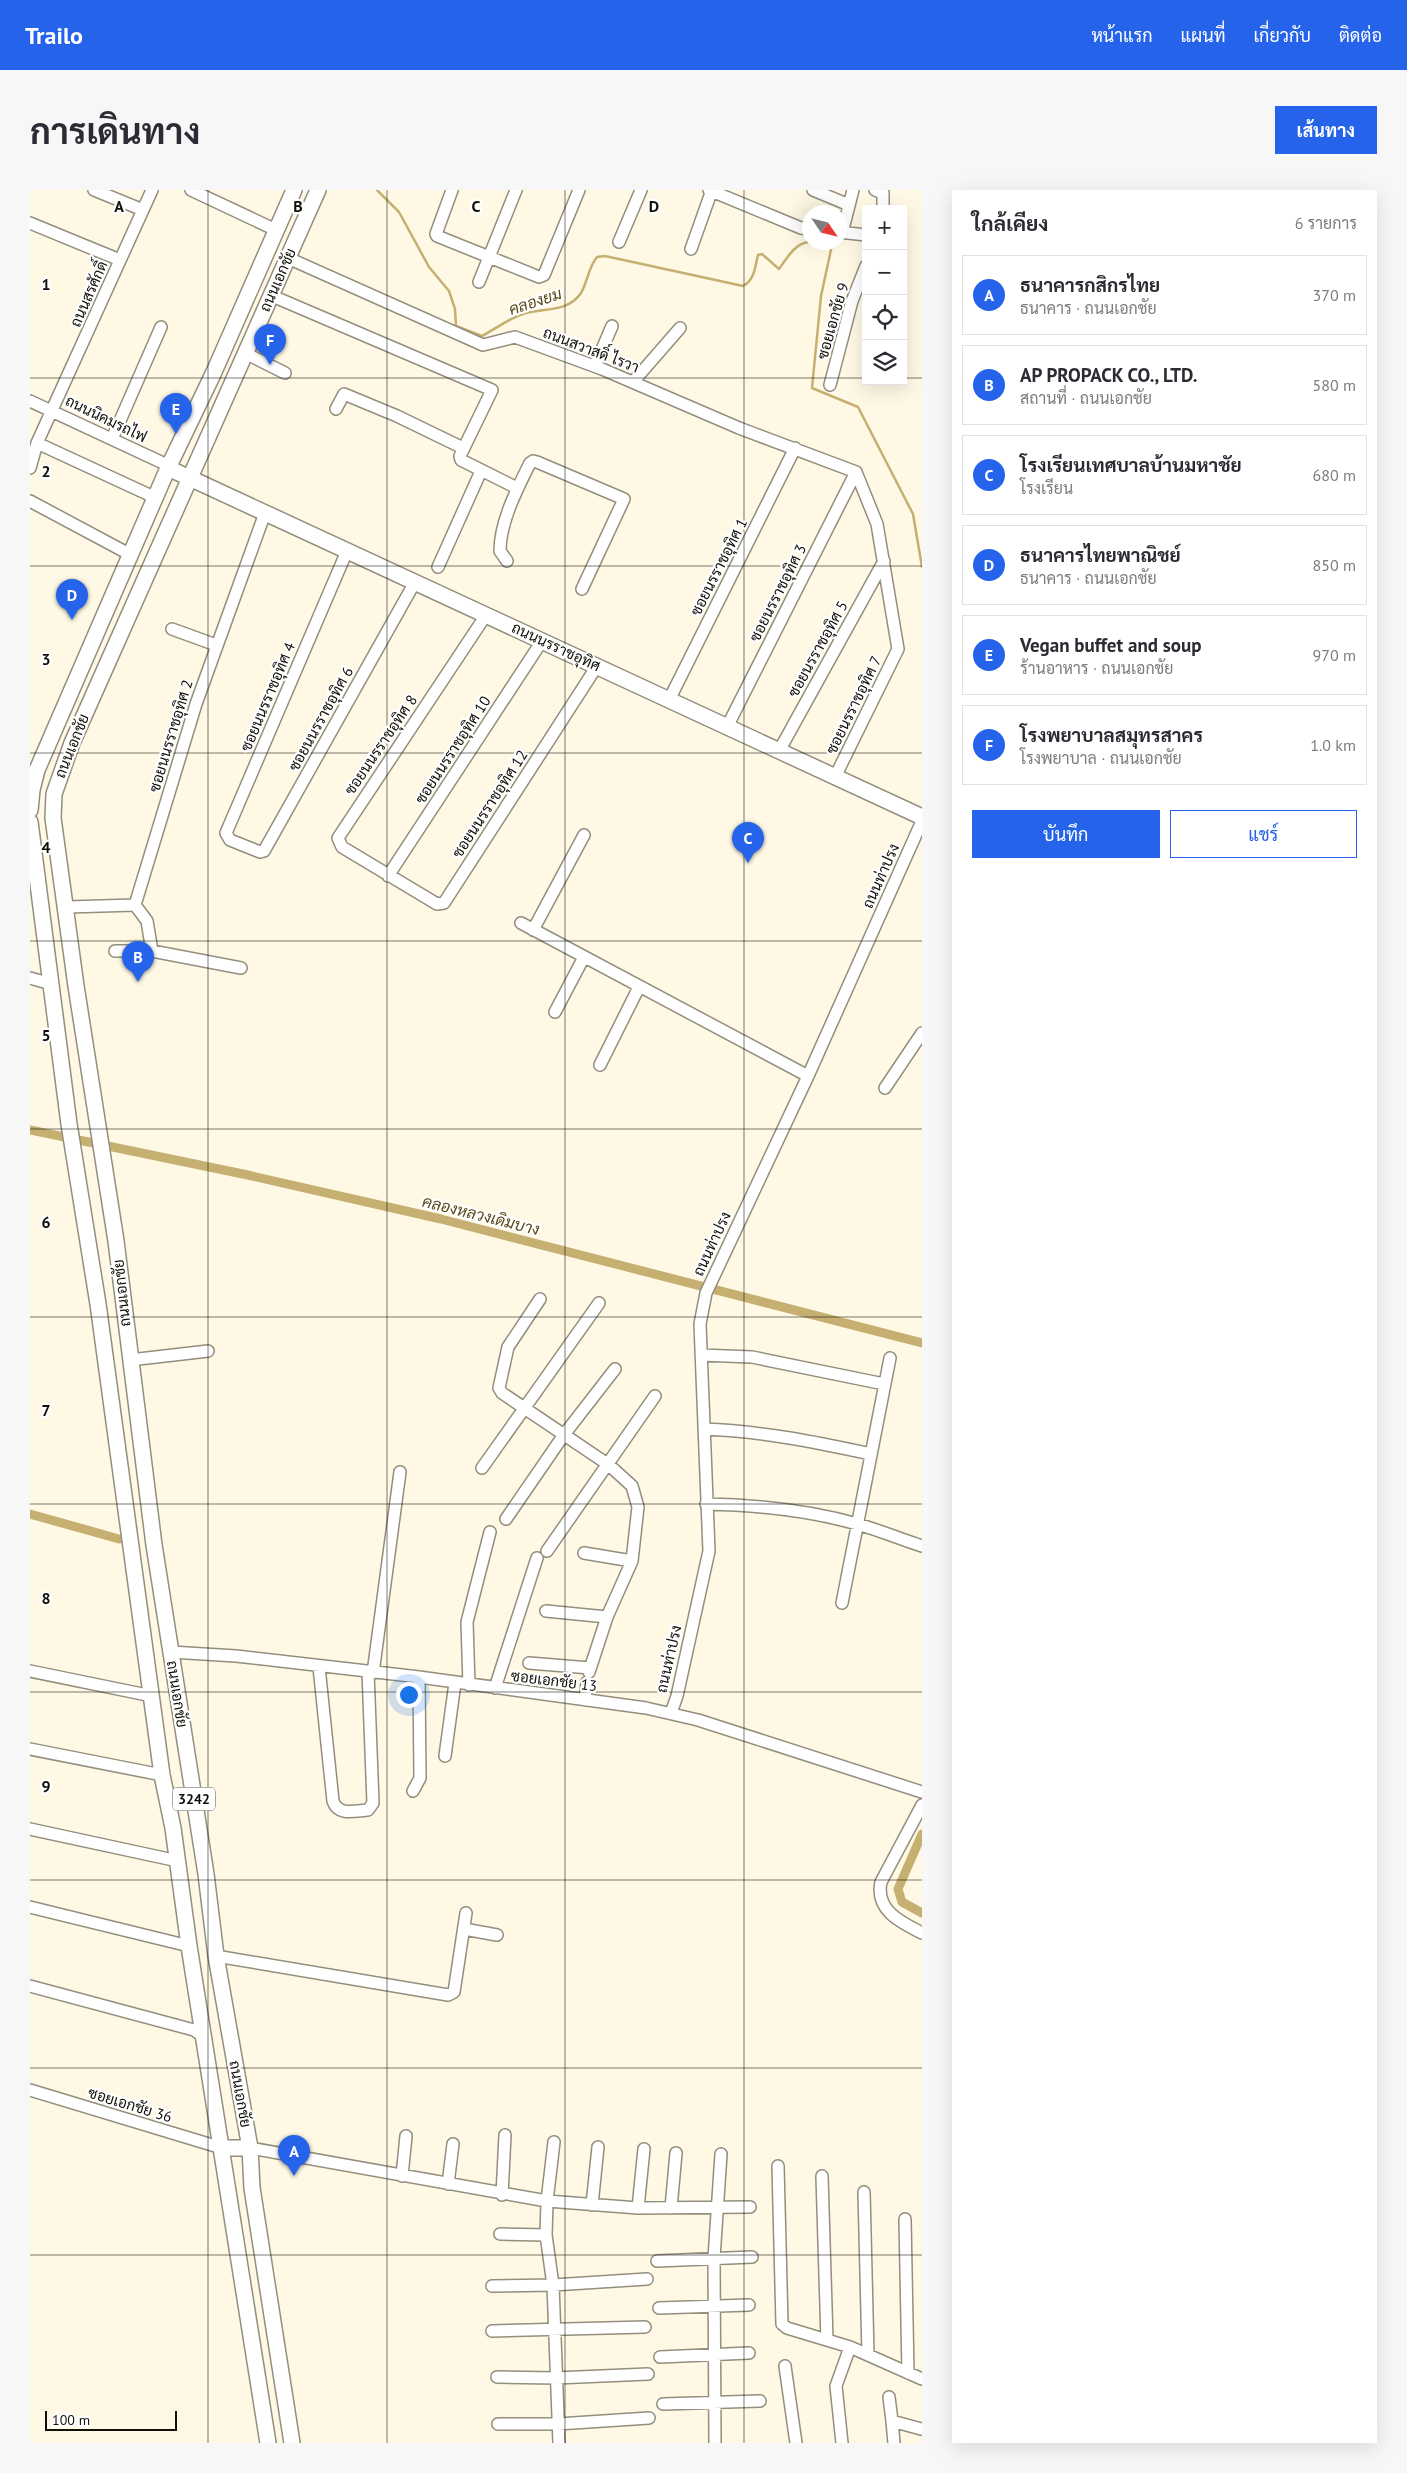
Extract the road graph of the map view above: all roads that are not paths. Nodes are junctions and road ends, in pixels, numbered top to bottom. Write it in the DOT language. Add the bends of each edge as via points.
graph roads {
  1 [pos="94,190"];
  2 [pos="152,190"];
  3 [pos="192,190"];
  4 [pos="294,190"];
  5 [pos="318,190"];
  6 [pos="452,190"];
  7 [pos="516,190"];
  8 [pos="579,190"];
  9 [pos="641,190"];
  10 [pos="711,190"];
  11 [pos="813,190"];
  12 [pos="853,190"];
  13 [pos="876,190"];
  14 [pos="849,205"];
  15 [pos="883,205"];
  16 [pos="143,210"];
  17 [pos="847,212"];
  18 [pos="30,224"];
  19 [pos="802,228"];
  20 [pos="276,230"];
  21 [pos="847,233"];
  22 [pos="862,235"];
  23 [pos="619,242"];
  24 [pos="691,248"];
  25 [pos="288,258"];
  26 [pos="490,258"];
  27 [pos="120,260"];
  28 [pos="862,276"];
  29 [pos="479,282"];
  30 [pos="270,295"];
  31 [pos="612,326"];
  32 [pos="161,327"];
  33 [pos="680,328"];
  34 [pos="245,353"];
  35 [pos="595,366"];
  36 [pos="285,373"];
  37 [pos="633,382"];
  38 [pos="830,385"];
  39 [pos="30,401"];
  40 [pos="336,409"];
  41 [pos="52,410"];
  42 [pos="112,439"];
  43 [pos="37,443"];
  44 [pos="463,448"];
  45 [pos="795,448"];
  46 [pos="30,468"];
  47 [pos="168,468"];
  48 [pos="481,471"];
  49 [pos="856,472"];
  50 [pos="189,478"];
  51 [pos="517,488"];
  52 [pos="156,498"];
  53 [pos="30,501"];
  54 [pos="265,513"];
  55 [pos="347,551"];
  56 [pos="131,555"];
  57 [pos="507,561"];
  58 [pos="884,561"];
  59 [pos="438,567"];
  60 [pos="415,582"];
  61 [pos="582,589"];
  62 [pos="486,615"];
  63 [pos="172,629"];
  64 [pos="542,641"];
  65 [pos="216,645"];
  66 [pos="597,666"];
  67 [pos="669,700"];
  68 [pos="728,727"];
  69 [pos="779,751"];
  70 [pos="34,769"];
  71 [pos="835,776"];
  72 [pos="30,810"];
  73 [pos="922,817"];
  74 [pos="922,821"];
  75 [pos="30,822"];
  76 [pos="584,835"];
  77 [pos="245,846"];
  78 [pos="388,876"];
  79 [pos="33,881"];
  80 [pos="63,884"];
  81 [pos="135,904"];
  82 [pos="67,907"];
  83 [pos="521,923"];
  84 [pos="533,930"];
  85 [pos="115,951"];
  86 [pos="152,951"];
  87 [pos="584,957"];
  88 [pos="241,968"];
  89 [pos="30,978"];
  90 [pos="51,984"];
  91 [pos="639,986"];
  92 [pos="555,1012"];
  93 [pos="922,1033"];
  94 [pos="600,1065"];
  95 [pos="808,1076"];
  96 [pos="885,1088"];
  97 [pos="540,1299"];
  98 [pos="599,1303"];
  99 [pos="208,1352"];
  100 [pos="701,1355"];
  101 [pos="890,1358"];
  102 [pos="130,1360"];
  103 [pos="615,1369"];
  104 [pos="884,1384"];
  105 [pos="656,1396"];
  106 [pos="525,1409"];
  107 [pos="704,1429"];
  108 [pos="563,1436"];
  109 [pos="871,1454"];
  110 [pos="609,1465"];
  111 [pos="482,1468"];
  112 [pos="400,1472"];
  113 [pos="706,1504"];
  114 [pos="506,1519"];
  115 [pos="857,1524"];
  116 [pos="490,1532"];
  117 [pos="922,1546"];
  118 [pos="547,1551"];
  119 [pos="584,1553"];
  120 [pos="537,1558"];
  121 [pos="632,1561"];
  122 [pos="842,1603"];
  123 [pos="546,1611"];
  124 [pos="607,1617"];
  125 [pos="171,1652"];
  126 [pos="528,1663"];
  127 [pos="320,1667"];
  128 [pos="30,1671"];
  129 [pos="370,1672"];
  130 [pos="589,1674"];
  131 [pos="419,1677"];
  132 [pos="455,1683"];
  133 [pos="468,1686"];
  134 [pos="495,1688"];
  135 [pos="152,1696"];
  136 [pos="585,1700"];
  137 [pos="670,1713"];
  138 [pos="30,1749"];
  139 [pos="445,1756"];
  140 [pos="162,1775"];
  141 [pos="413,1791"];
  142 [pos="922,1792"];
  143 [pos="922,1805"];
  144 [pos="30,1829"];
  145 [pos="178,1861"];
  146 [pos="30,1906"];
  147 [pos="466,1912"];
  148 [pos="464,1929"];
  149 [pos="922,1933"];
  150 [pos="497,1935"];
  151 [pos="189,1946"];
  152 [pos="216,1956"];
  153 [pos="30,1986"];
  154 [pos="204,2037"];
  155 [pos="30,2090"];
  156 [pos="505,2135"];
  157 [pos="406,2136"];
  158 [pos="554,2142"];
  159 [pos="453,2144"];
  160 [pos="598,2146"];
  161 [pos="222,2148"];
  162 [pos="250,2148"];
  163 [pos="644,2149"];
  164 [pos="676,2153"];
  165 [pos="721,2154"];
  166 [pos="778,2166"];
  167 [pos="402,2176"];
  168 [pos="822,2176"];
  169 [pos="448,2184"];
  170 [pos="864,2192"];
  171 [pos="502,2195"];
  172 [pos="546,2201"];
  173 [pos="592,2204"];
  174 [pos="750,2207"];
  175 [pos="638,2208"];
  176 [pos="670,2208"];
  177 [pos="716,2208"];
  178 [pos="905,2219"];
  179 [pos="500,2234"];
  180 [pos="546,2235"];
  181 [pos="752,2257"];
  182 [pos="714,2258"];
  183 [pos="657,2261"];
  184 [pos="647,2279"];
  185 [pos="554,2285"];
  186 [pos="492,2286"];
  187 [pos="716,2305"];
  188 [pos="748,2305"];
  189 [pos="659,2308"];
  190 [pos="645,2327"];
  191 [pos="492,2331"];
  192 [pos="555,2331"];
  193 [pos="827,2340"];
  194 [pos="850,2347"];
  195 [pos="749,2353"];
  196 [pos="868,2354"];
  197 [pos="713,2356"];
  198 [pos="660,2357"];
  199 [pos="785,2366"];
  200 [pos="908,2373"];
  201 [pos="648,2374"];
  202 [pos="497,2377"];
  203 [pos="556,2378"];
  204 [pos="922,2379"];
  205 [pos="889,2397"];
  206 [pos="760,2401"];
  207 [pos="663,2404"];
  208 [pos="714,2404"];
  209 [pos="649,2418"];
  210 [pos="892,2420"];
  211 [pos="498,2424"];
  212 [pos="558,2424"];
  213 [pos="921,2429"];
  214 [pos="268,2443"];
  215 [pos="292,2443"];
  216 [pos="559,2443"];
  217 [pos="715,2443"];
  218 [pos="796,2443"];
  219 [pos="842,2443"];
  220 [pos="894,2443"];
  1 -- 16 [label="street"];
  2 -- 16 [label="street, ถนนสรศักดิ์"];
  3 -- 20 [label="street"];
  4 -- 20 [label="main road, ถนนเอกชัย"];
  5 -- 25 [label="main road, ถนนเอกชัย"];
  6 -- 26 [label="street" via="436,234"];
  7 -- 26 [label="street"];
  8 -- 26 [label="street" via="542,277"];
  9 -- 23 [label="street"];
  10 -- 19 [label="street"];
  10 -- 24 [label="street"];
  11 -- 14 [label="street"];
  12 -- 14 [label="street"];
  13 -- 15 [label="street" via="883,193"];
  14 -- 17 [label="street"];
  16 -- 27 [label="street, ถนนสรศักดิ์"];
  18 -- 27 [label="street"];
  20 -- 47 [label="main road, ถนนเอกชัย"];
  21 -- 22 [label="street"];
  25 -- 30 [label="main road, ถนนเอกชัย"];
  25 -- 35 [label="street, ถนนสวาสดิ์ ไรวา" via="483,345 515,337"];
  26 -- 29 [label="street"];
  27 -- 41 [label="street, ถนนสรศักดิ์"];
  28 -- 38 [label="street, ซอยเอกชัย 9"];
  30 -- 34 [label="main road, ถนนเอกชัย"];
  30 -- 44 [label="street" via="492,390"];
  31 -- 35 [label="street"];
  32 -- 42 [label="street"];
  33 -- 37 [label="street"];
  34 -- 36 [label="street"];
  34 -- 50 [label="main road, ถนนเอกชัย"];
  35 -- 37 [label="street, ถนนสวาสดิ์ ไรวา"];
  37 -- 45 [label="street, ถนนสวาสดิ์ ไรวา" via="739,428"];
  39 -- 41 [label="street, ถนนนิคมรถไฟ"];
  40 -- 44 [label="street" via="344,394"];
  41 -- 42 [label="street, ถนนนิคมรถไฟ"];
  41 -- 43 [label="street, ถนนสรศักดิ์"];
  42 -- 47 [label="street, ถนนนิคมรถไฟ"];
  43 -- 46 [label="street, ถนนสรศักดิ์"];
  43 -- 52 [label="street"];
  44 -- 48 [label="street" via="460,460"];
  45 -- 49 [label="street, ถนนสวาสดิ์ ไรวา"];
  45 -- 67 [label="street, ซอยนรราชอุทิศ 1"];
  47 -- 50 [label="main road, ถนนนรราชอุทิศ"];
  47 -- 52 [label="main road, ถนนเอกชัย"];
  48 -- 51 [label="street"];
  48 -- 59 [label="street"];
  49 -- 58 [label="street, ซอยนรราชอุทิศ 7" via="877,524"];
  49 -- 68 [label="street, ซอยนรราชอุทิศ 3"];
  50 -- 54 [label="main road, ถนนนรราชอุทิศ"];
  50 -- 80 [label="main road, ถนนเอกชัย" via="62,768 54,794 53,818"];
  51 -- 57 [label="street" via="500,545 501,556"];
  51 -- 61 [label="street" via="533,461 624,499"];
  52 -- 56 [label="main road, ถนนเอกชัย"];
  53 -- 56 [label="street"];
  54 -- 55 [label="main road, ถนนนรราชอุทิศ"];
  54 -- 65 [label="street, ซอยนนรราชอุทิศ 2"];
  55 -- 60 [label="main road, ถนนนรราชอุทิศ"];
  55 -- 77 [label="street, ซอยนนรราชอุทิศ 4" via="226,833 230,840"];
  56 -- 70 [label="main road, ถนนเอกชัย"];
  58 -- 69 [label="street, ซอยนรราชอุทิศ 5"];
  58 -- 71 [label="street, ซอยนรราชอุทิศ 7" via="898,649"];
  60 -- 62 [label="main road, ถนนนรราชอุทิศ"];
  60 -- 77 [label="street, ซอยนนรราชอุทิศ 6" via="264,852"];
  62 -- 64 [label="main road, ถนนนรราชอุทิศ"];
  62 -- 78 [label="street, ซอยนนรราชอุทิศ 8" via="338,838 342,847"];
  63 -- 65 [label="street"];
  64 -- 66 [label="main road, ถนนนรราชอุทิศ"];
  64 -- 78 [label="street, ซอยนนรราชอุทิศ 10"];
  65 -- 81 [label="street, ซอยนนรราชอุทิศ 2"];
  66 -- 67 [label="main road, ถนนนรราชอุทิศ"];
  66 -- 78 [label="street, ซอยนนรราชอุทิศ 12" via="443,904 437,904"];
  67 -- 68 [label="main road, ถนนนรราชอุทิศ"];
  68 -- 69 [label="main road, ถนนนรราชอุทิศ"];
  69 -- 71 [label="main road, ถนนนรราชอุทิศ"];
  70 -- 72 [label="main road, ถนนเอกชัย"];
  71 -- 73 [label="main road, ถนนนรราชอุทิศ"];
  74 -- 95 [label="street, ถนนท่าปรง"];
  75 -- 79 [label="main road, ถนนเอกชัย"];
  76 -- 84 [label="street"];
  79 -- 80 [label="main road"];
  79 -- 90 [label="main road, ถนนเอกชัย"];
  80 -- 82 [label="main road, ถนนเอกชัย"];
  81 -- 82 [label="street"];
  81 -- 86 [label="street" via="147,921"];
  82 -- 102 [label="main road, ถนนเอกชัย / 3242"];
  83 -- 84 [label="street"];
  84 -- 87 [label="street"];
  85 -- 86 [label="street"];
  86 -- 88 [label="street"];
  87 -- 91 [label="street"];
  87 -- 92 [label="street"];
  89 -- 90 [label="street"];
  90 -- 135 [label="main road, ถนนเอกชัย / 3242"];
  91 -- 94 [label="street"];
  91 -- 95 [label="street"];
  93 -- 96 [label="street"];
  95 -- 100 [label="street, ถนนท่าปรง" via="706,1293 700,1324"];
  97 -- 106 [label="street" via="508,1347 499,1385 502,1393"];
  98 -- 106 [label="street"];
  99 -- 102 [label="street"];
  100 -- 104 [label="street" via="752,1357"];
  100 -- 107 [label="street, ถนนท่าปรง"];
  101 -- 104 [label="street"];
  102 -- 125 [label="main road, ถนนเอกชัย / 3242"];
  103 -- 108 [label="street"];
  104 -- 109 [label="street"];
  105 -- 110 [label="street"];
  106 -- 108 [label="street"];
  106 -- 111 [label="street"];
  107 -- 109 [label="street" via="777,1435"];
  107 -- 113 [label="street, ถนนท่าปรง"];
  108 -- 110 [label="street"];
  108 -- 114 [label="street"];
  109 -- 115 [label="street"];
  110 -- 118 [label="street"];
  110 -- 121 [label="street" via="627,1480 635,1492 638,1507"];
  112 -- 129 [label="street"];
  113 -- 115 [label="street" via="794,1510"];
  113 -- 137 [label="street, ถนนท่าปรง" via="709,1551 706,1570"];
  115 -- 117 [label="street"];
  115 -- 122 [label="street"];
  116 -- 133 [label="street" via="467,1622"];
  119 -- 121 [label="street"];
  120 -- 134 [label="street"];
  121 -- 124 [label="street"];
  123 -- 124 [label="street"];
  124 -- 130 [label="street"];
  125 -- 127 [label="street, ซอยเอกชัย 13" via="236,1656"];
  125 -- 152 [label="main road, ถนนเอกชัย / 3242"];
  126 -- 130 [label="street"];
  127 -- 129 [label="street, ซอยเอกชัย 13"];
  127 -- 129 [label="street" via="333,1801 340,1811 368,1810 373,1803"];
  128 -- 135 [label="street"];
  129 -- 131 [label="street, ซอยเอกชัย 13"];
  130 -- 136 [label="street"];
  131 -- 132 [label="street, ซอยเอกชัย 13"];
  131 -- 141 [label="street" via="420,1778"];
  132 -- 133 [label="street, ซอยเอกชัย 13"];
  132 -- 139 [label="street"];
  133 -- 134 [label="street, ซอยเอกชัย 13"];
  134 -- 136 [label="street, ซอยเอกชัย 13"];
  135 -- 140 [label="main road, ถนนเอกชัย / 3242"];
  136 -- 137 [label="street, ซอยเอกชัย 13"];
  137 -- 142 [label="street, ซอยเอกชัย 13"];
  138 -- 140 [label="street"];
  140 -- 145 [label="main road, ถนนเอกชัย / 3242"];
  143 -- 149 [label="street" via="881,1882 879,1895 887,1911"];
  144 -- 145 [label="street"];
  145 -- 151 [label="main road, ถนนเอกชัย / 3242"];
  146 -- 151 [label="street"];
  147 -- 148 [label="street"];
  148 -- 150 [label="street"];
  148 -- 152 [label="street" via="454,1992 448,1995"];
  151 -- 154 [label="main road, ถนนเอกชัย / 3242"];
  152 -- 162 [label="main road, ถนนเอกชัย / 3242"];
  153 -- 154 [label="street" via="194,2030"];
  154 -- 161 [label="main road, ถนนเอกชัย / 3242"];
  155 -- 161 [label="street, ซอยเอกชัย 36"];
  156 -- 171 [label="street"];
  157 -- 167 [label="street"];
  158 -- 172 [label="street"];
  159 -- 169 [label="street"];
  160 -- 173 [label="street"];
  161 -- 162 [label="main road"];
  161 -- 214 [label="main road, ถนนเอกชัย / 3242"];
  162 -- 167 [label="street"];
  162 -- 215 [label="main road, ถนนเอกชัย / 3242" via="252,2188"];
  163 -- 175 [label="street"];
  164 -- 176 [label="street"];
  165 -- 177 [label="street"];
  166 -- 193 [label="street" via="782,2324"];
  167 -- 169 [label="street"];
  168 -- 193 [label="street"];
  169 -- 171 [label="street"];
  170 -- 196 [label="street"];
  171 -- 172 [label="street"];
  172 -- 173 [label="street"];
  172 -- 180 [label="street"];
  173 -- 175 [label="street"];
  174 -- 177 [label="street"];
  175 -- 176 [label="street"];
  176 -- 177 [label="street"];
  177 -- 182 [label="street"];
  178 -- 200 [label="street"];
  179 -- 180 [label="street"];
  180 -- 185 [label="street"];
  181 -- 182 [label="street"];
  182 -- 183 [label="street"];
  182 -- 187 [label="street"];
  184 -- 185 [label="street"];
  185 -- 186 [label="street"];
  185 -- 192 [label="street"];
  187 -- 188 [label="street"];
  187 -- 189 [label="street"];
  187 -- 197 [label="street"];
  190 -- 192 [label="street"];
  191 -- 192 [label="street"];
  192 -- 203 [label="street"];
  193 -- 194 [label="street"];
  194 -- 196 [label="street"];
  194 -- 219 [label="street" via="836,2386"];
  195 -- 197 [label="street"];
  196 -- 200 [label="street"];
  197 -- 198 [label="street"];
  197 -- 208 [label="street"];
  199 -- 218 [label="street"];
  200 -- 204 [label="street"];
  201 -- 203 [label="street"];
  202 -- 203 [label="street"];
  203 -- 212 [label="street"];
  205 -- 210 [label="street"];
  206 -- 208 [label="street"];
  207 -- 208 [label="street"];
  208 -- 217 [label="street"];
  209 -- 212 [label="street"];
  210 -- 213 [label="street"];
  210 -- 220 [label="street"];
  211 -- 212 [label="street"];
  212 -- 216 [label="street"];
}
